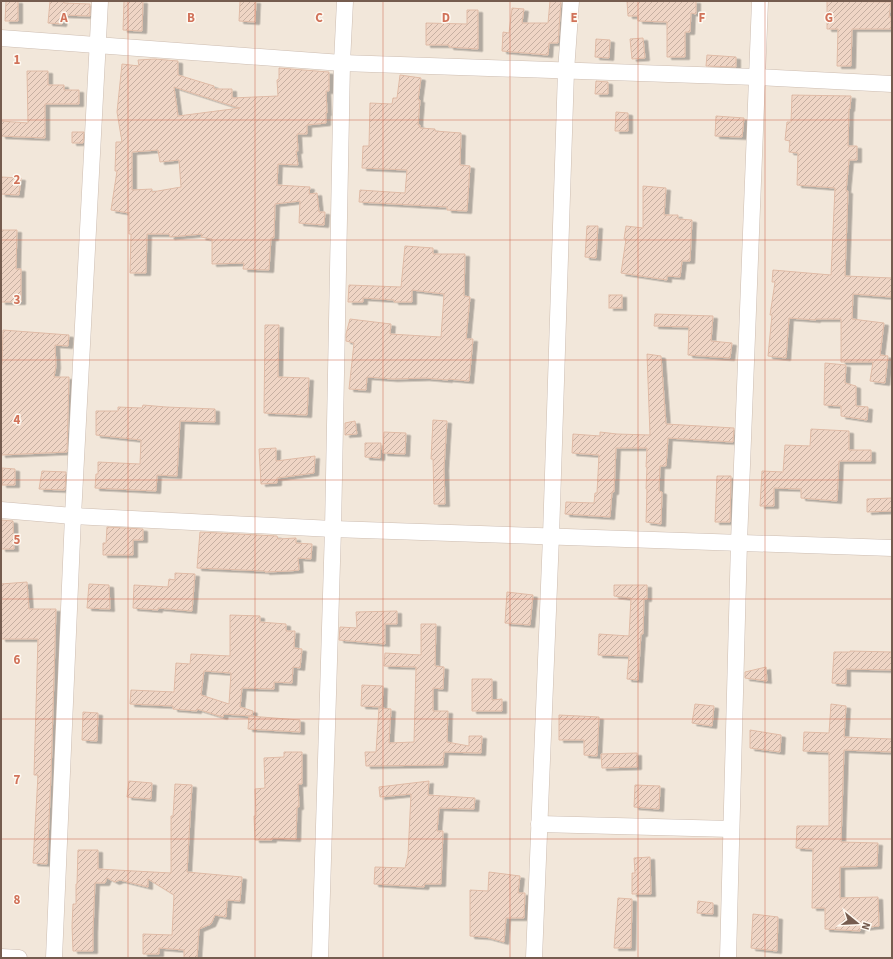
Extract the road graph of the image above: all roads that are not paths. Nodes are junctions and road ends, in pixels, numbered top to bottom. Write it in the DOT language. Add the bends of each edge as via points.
graph roads {
  1 [pos="100,1"];
  2 [pos="345,1"];
  3 [pos="571,1"];
  4 [pos="760,1"];
  5 [pos="1,38"];
  6 [pos="97,45"];
  7 [pos="342,63"];
  8 [pos="566,71"];
  9 [pos="756,77"];
  10 [pos="892,84"];
  11 [pos="1,510"];
  12 [pos="73,516"];
  13 [pos="333,529"];
  14 [pos="551,536"];
  15 [pos="739,542"];
  16 [pos="892,548"];
  17 [pos="539,824"];
  18 [pos="731,829"];
  19 [pos="1,957"];
  20 [pos="19,958"];
  21 [pos="54,958"];
  22 [pos="320,958"];
  23 [pos="534,958"];
  24 [pos="728,958"];
  1 -- 6 [label="street"];
  2 -- 7 [label="street"];
  3 -- 8 [label="street"];
  4 -- 9 [label="street"];
  5 -- 6 [label="street"];
  6 -- 7 [label="street"];
  6 -- 12 [label="street"];
  7 -- 8 [label="street"];
  7 -- 13 [label="street"];
  8 -- 9 [label="street"];
  8 -- 14 [label="street"];
  9 -- 10 [label="street"];
  9 -- 15 [label="street"];
  11 -- 12 [label="street"];
  12 -- 13 [label="street"];
  12 -- 21 [label="street"];
  13 -- 14 [label="street"];
  13 -- 22 [label="street"];
  14 -- 15 [label="street"];
  14 -- 17 [label="street"];
  15 -- 16 [label="street"];
  15 -- 18 [label="street"];
  17 -- 18 [label="street"];
  17 -- 23 [label="street"];
  18 -- 24 [label="street"];
  19 -- 20 [label="street"];
}
